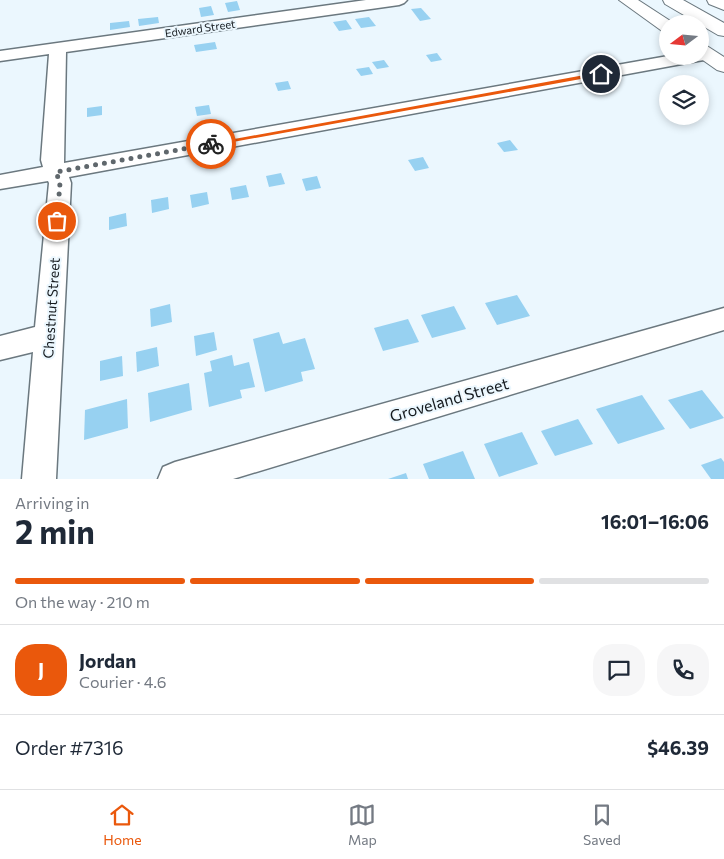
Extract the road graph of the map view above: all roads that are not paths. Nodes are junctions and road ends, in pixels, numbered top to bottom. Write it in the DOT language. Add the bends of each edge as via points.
graph roads {
  1 [pos="399,0"];
  2 [pos="627,0"];
  3 [pos="670,0"];
  4 [pos="685,0"];
  5 [pos="715,0"];
  6 [pos="724,5"];
  7 [pos="659,21"];
  8 [pos="724,24"];
  9 [pos="724,31"];
  10 [pos="58,48"];
  11 [pos="0,56"];
  12 [pos="709,58"];
  13 [pos="659,62"];
  14 [pos="724,66"];
  15 [pos="56,172"];
  16 [pos="0,182"];
  17 [pos="724,319"];
  18 [pos="49,336"];
  19 [pos="0,348"];
  20 [pos="39,479"];
  21 [pos="175,479"];
  1 -- 10 [label="street, Edward Street"];
  2 -- 7 [label="main road"];
  3 -- 9 [label="main road"];
  4 -- 8 [label="main road"];
  5 -- 6 [label="main road"];
  10 -- 11 [label="street, Edward Street"];
  10 -- 15 [label="street, Chestnut Street" via="52,160"];
  12 -- 14 [label="main road"];
  13 -- 15 [label="street"];
  15 -- 16 [label="street"];
  15 -- 18 [label="street, Chestnut Street" via="60,183"];
  17 -- 21 [label="street, Groveland Street"];
  18 -- 19 [label="street"];
  18 -- 20 [label="street, Chestnut Street"];
}
